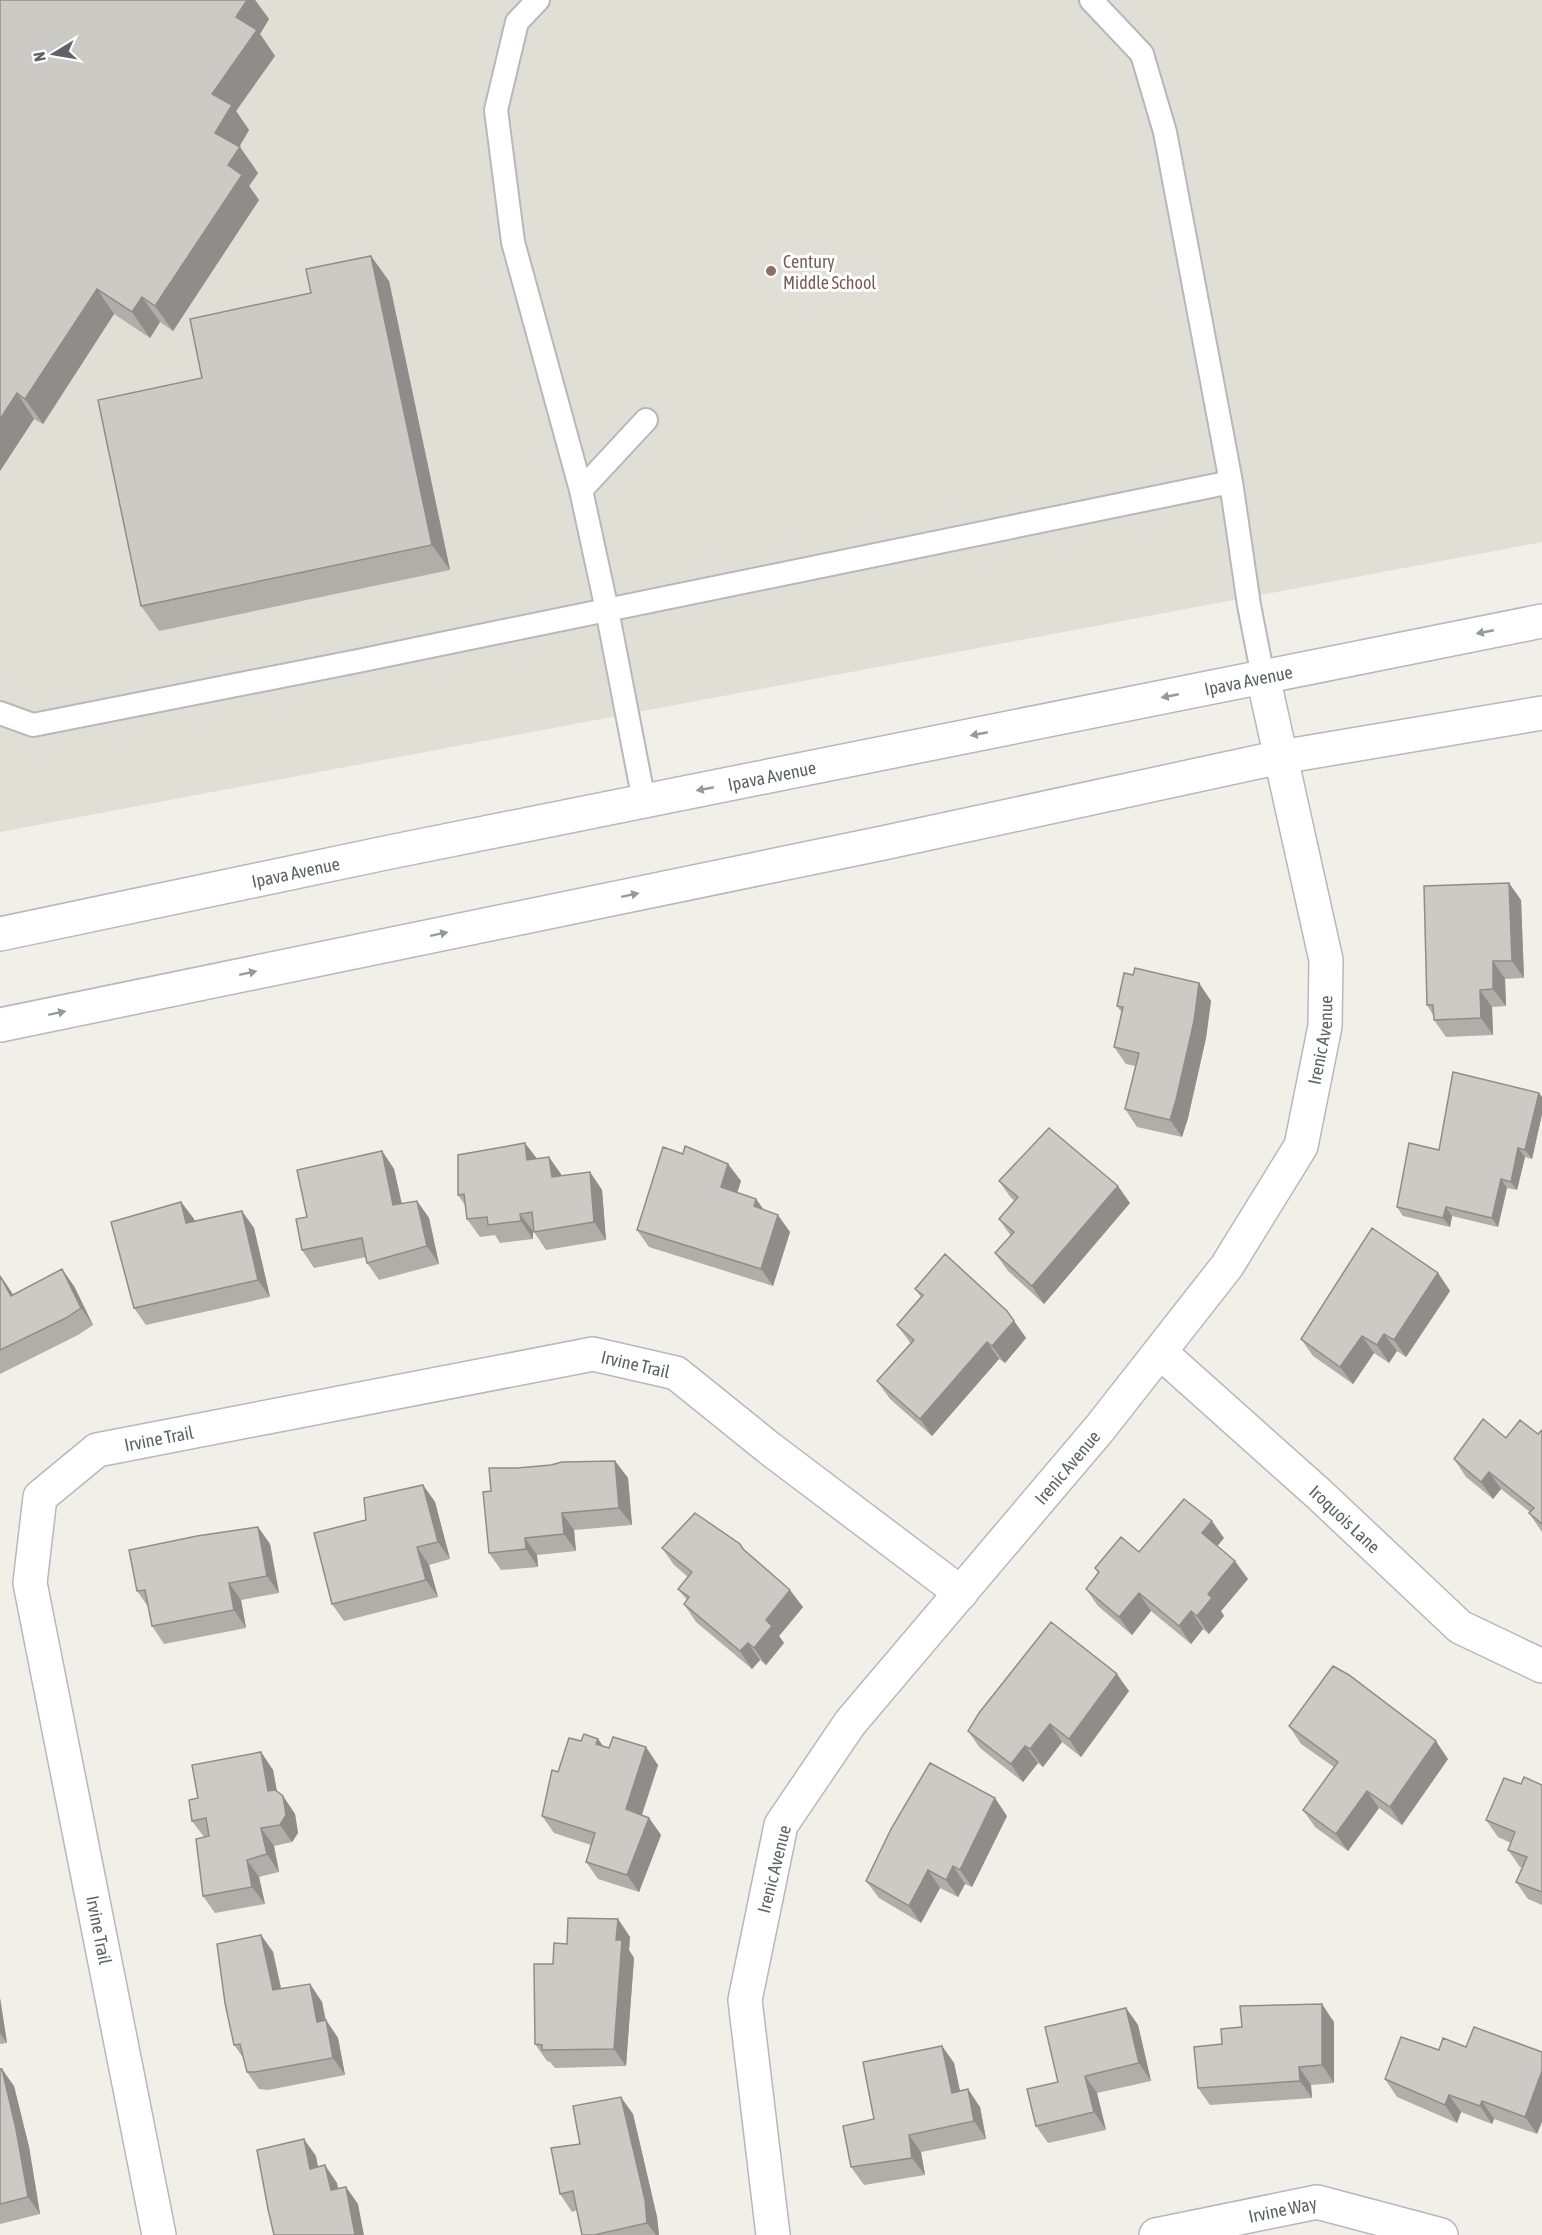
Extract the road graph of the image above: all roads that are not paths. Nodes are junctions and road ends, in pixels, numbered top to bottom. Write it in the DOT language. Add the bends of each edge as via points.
graph roads {
  1 [pos="538,0"];
  2 [pos="1091,0"];
  3 [pos="646,420"];
  4 [pos="1231,482"];
  5 [pos="581,490"];
  6 [pos="607,610"];
  7 [pos="1542,621"];
  8 [pos="1263,677"];
  9 [pos="0,713"];
  10 [pos="1542,713"];
  11 [pos="1281,757"];
  12 [pos="644,801"];
  13 [pos="0,934"];
  14 [pos="0,1025"];
  15 [pos="1160,1352"];
  16 [pos="960,1593"];
  17 [pos="1542,1666"];
  18 [pos="159,2235"];
  19 [pos="773,2235"];
  20 [pos="1156,2235"];
  21 [pos="1442,2235"];
  1 -- 5 [label="lane" via="518,22 496,110 513,242"];
  2 -- 4 [label="lane" via="1142,54 1165,132"];
  3 -- 5 [label="lane"];
  4 -- 6 [label="lane"];
  4 -- 8 [label="lane"];
  5 -- 6 [label="lane"];
  6 -- 9 [label="lane" via="33,725"];
  6 -- 12 [label="lane"];
  7 -- 8 [label="street, Ipava Avenue, one-way"];
  8 -- 11 [label="street, Irenic Avenue"];
  8 -- 12 [label="street, Ipava Avenue, one-way"];
  10 -- 11 [label="street"];
  14 -- 11 [label="street, one-way"];
  11 -- 15 [label="street, Irenic Avenue" via="1326,960 1325,1026 1300,1146 1227,1266"];
  12 -- 13 [label="street, Ipava Avenue"];
  15 -- 16 [label="street, Irenic Avenue"];
  15 -- 17 [label="street, Iroquois Lane" via="1460,1627"];
  16 -- 18 [label="street, Irvine Trail" via="676,1373 593,1354 97,1450 40,1497 30,1583"];
  16 -- 19 [label="street, Irenic Avenue" via="850,1723 782,1825 745,2000"];
  20 -- 21 [label="street, Irvine Way" via="1317,2202"];
}
